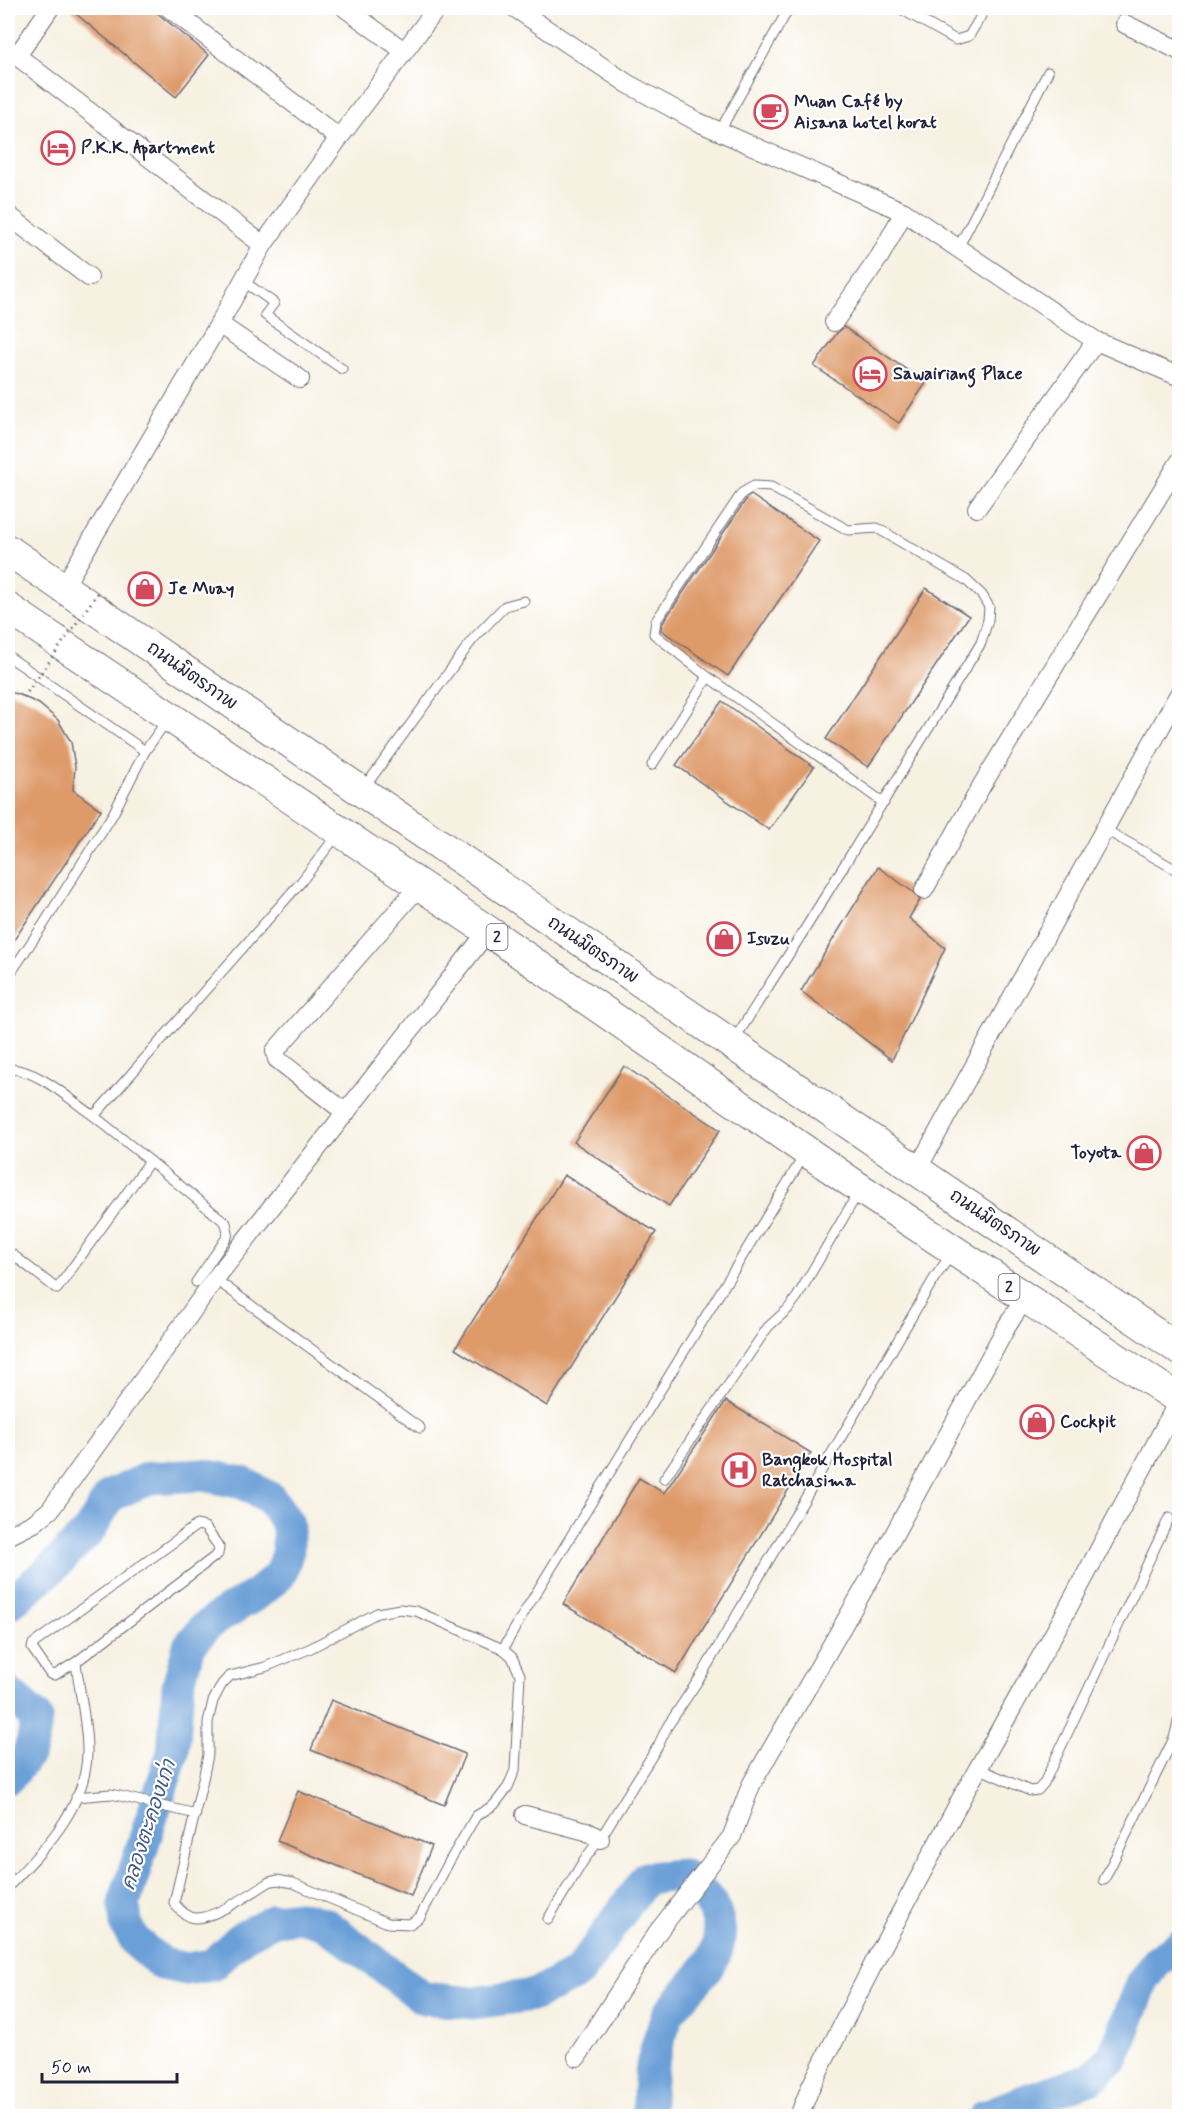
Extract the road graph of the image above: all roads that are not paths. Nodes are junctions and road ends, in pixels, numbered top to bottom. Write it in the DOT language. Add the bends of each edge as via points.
graph roads {
  1 [pos="50,8"];
  2 [pos="169,8"];
  3 [pos="345,8"];
  4 [pos="436,8"];
  5 [pos="515,8"];
  6 [pos="789,8"];
  7 [pos="899,8"];
  8 [pos="978,8"];
  9 [pos="1125,24"];
  10 [pos="404,51"];
  11 [pos="1179,51"];
  12 [pos="12,52"];
  13 [pos="1048,72"];
  14 [pos="719,132"];
  15 [pos="339,138"];
  16 [pos="904,213"];
  17 [pos="8,215"];
  18 [pos="263,245"];
  19 [pos="958,248"];
  20 [pos="89,277"];
  21 [pos="243,281"];
  22 [pos="834,322"];
  23 [pos="219,324"];
  24 [pos="1096,341"];
  25 [pos="342,369"];
  26 [pos="1179,377"];
  27 [pos="300,379"];
  28 [pos="1179,461"];
  29 [pos="977,508"];
  30 [pos="8,550"];
  31 [pos="63,588"];
  32 [pos="524,601"];
  33 [pos="8,608"];
  34 [pos="8,656"];
  35 [pos="708,677"];
  36 [pos="1179,692"];
  37 [pos="169,717"];
  38 [pos="145,751"];
  39 [pos="652,765"];
  40 [pos="361,793"];
  41 [pos="884,803"];
  42 [pos="1104,829"];
  43 [pos="340,831"];
  44 [pos="1179,872"];
  45 [pos="420,885"];
  46 [pos="924,890"];
  47 [pos="488,931"];
  48 [pos="8,977"];
  49 [pos="731,1045"];
  50 [pos="8,1069"];
  51 [pos="346,1113"];
  52 [pos="94,1116"];
  53 [pos="806,1151"];
  54 [pos="150,1161"];
  55 [pos="917,1170"];
  56 [pos="861,1189"];
  57 [pos="891,1208"];
  58 [pos="954,1250"];
  59 [pos="8,1251"];
  60 [pos="215,1279"];
  61 [pos="196,1282"];
  62 [pos="1025,1298"];
  63 [pos="1179,1350"];
  64 [pos="1179,1400"];
  65 [pos="420,1428"];
  66 [pos="664,1479"];
  67 [pos="1169,1518"];
  68 [pos="8,1536"];
  69 [pos="503,1649"];
  70 [pos="1179,1656"];
  71 [pos="76,1662"];
  72 [pos="1179,1708"];
  73 [pos="1179,1714"];
  74 [pos="978,1768"];
  75 [pos="76,1797"];
  76 [pos="191,1813"];
  77 [pos="525,1815"];
  78 [pos="600,1839"];
  79 [pos="1104,1880"];
  80 [pos="8,1887"];
  81 [pos="548,1920"];
  82 [pos="577,2057"];
  83 [pos="799,2116"];
  1 -- 12 [label="street"];
  2 -- 15 [label="street"];
  3 -- 10 [label="street"];
  4 -- 10 [label="street"];
  5 -- 14 [label="street" via="628,84"];
  6 -- 14 [label="lane"];
  7 -- 8 [label="lane" via="956,40 969,36 981,16"];
  9 -- 11 [label="street"];
  10 -- 15 [label="street"];
  12 -- 18 [label="street"];
  13 -- 19 [label="lane"];
  14 -- 16 [label="street"];
  15 -- 18 [label="street"];
  16 -- 19 [label="street"];
  16 -- 22 [label="street"];
  17 -- 20 [label="street"];
  18 -- 21 [label="street"];
  19 -- 24 [label="street"];
  21 -- 23 [label="street"];
  21 -- 25 [label="lane" via="274,303 265,315"];
  23 -- 27 [label="street"];
  23 -- 31 [label="street"];
  24 -- 26 [label="street"];
  24 -- 29 [label="street"];
  28 -- 46 [label="street" via="982,785"];
  30 -- 31 [label="highway, ถนนมิตรภาพ / 2"];
  31 -- 40 [label="highway, ถนนมิตรภาพ / 2"];
  32 -- 40 [label="lane" via="505,606 473,639"];
  33 -- 37 [label="highway, 2"];
  34 -- 38 [label="lane"];
  35 -- 39 [label="lane"];
  35 -- 41 [label="lane"];
  35 -- 41 [label="lane" via="654,634 653,629 742,493 754,486 771,487 848,530 877,528 966,580 989,607 981,643"];
  36 -- 42 [label="street"];
  37 -- 38 [label="lane"];
  37 -- 43 [label="highway, 2"];
  38 -- 48 [label="lane" via="113,814"];
  40 -- 49 [label="highway, ถนนมิตรภาพ / 2"];
  41 -- 49 [label="lane"];
  42 -- 44 [label="lane"];
  42 -- 55 [label="street"];
  43 -- 45 [label="highway, 2"];
  43 -- 52 [label="lane" via="301,882"];
  45 -- 47 [label="highway, 2"];
  45 -- 51 [label="street" via="275,1051 277,1059"];
  47 -- 51 [label="street"];
  47 -- 53 [label="highway, 2"];
  49 -- 55 [label="highway, ถนนมิตรภาพ / 2"];
  50 -- 52 [label="lane" via="32,1073"];
  51 -- 60 [label="street"];
  52 -- 54 [label="lane"];
  53 -- 56 [label="highway, 2"];
  53 -- 69 [label="lane"];
  54 -- 59 [label="lane" via="57,1288"];
  54 -- 61 [label="lane" via="226,1223 227,1237"];
  55 -- 57 [label="highway"];
  55 -- 63 [label="highway, ถนนมิตรภาพ / 2"];
  56 -- 57 [label="highway, 2"];
  56 -- 66 [label="lane" via="797,1297 768,1327"];
  57 -- 58 [label="highway, 2"];
  58 -- 62 [label="highway, 2"];
  58 -- 78 [label="lane"];
  60 -- 65 [label="lane"];
  60 -- 68 [label="street" via="50,1510"];
  62 -- 64 [label="highway, 2"];
  62 -- 82 [label="street" via="751,1785 732,1836 657,1933"];
  64 -- 74 [label="street"];
  67 -- 74 [label="lane" via="1044,1783 1038,1790 1030,1791"];
  69 -- 76 [label="lane" via="416,1611 400,1609 377,1613 285,1660 230,1676 213,1701 208,1722 208,1755"];
  69 -- 76 [label="lane" via="512,1657 520,1675 515,1770 494,1805 476,1816 420,1917 410,1924 388,1923 277,1880 218,1912 198,1918 188,1916 174,1903"];
  70 -- 72 [label="lane"];
  71 -- 71 [label="lane" via="55,1675 50,1674 33,1644 197,1525 205,1527 219,1547 218,1554"];
  71 -- 75 [label="lane" via="87,1750"];
  73 -- 79 [label="lane" via="1174,1738"];
  74 -- 83 [label="street" via="876,1959"];
  75 -- 76 [label="lane" via="111,1794"];
  75 -- 80 [label="lane" via="50,1843"];
  77 -- 78 [label="street"];
  78 -- 81 [label="lane"];
}
